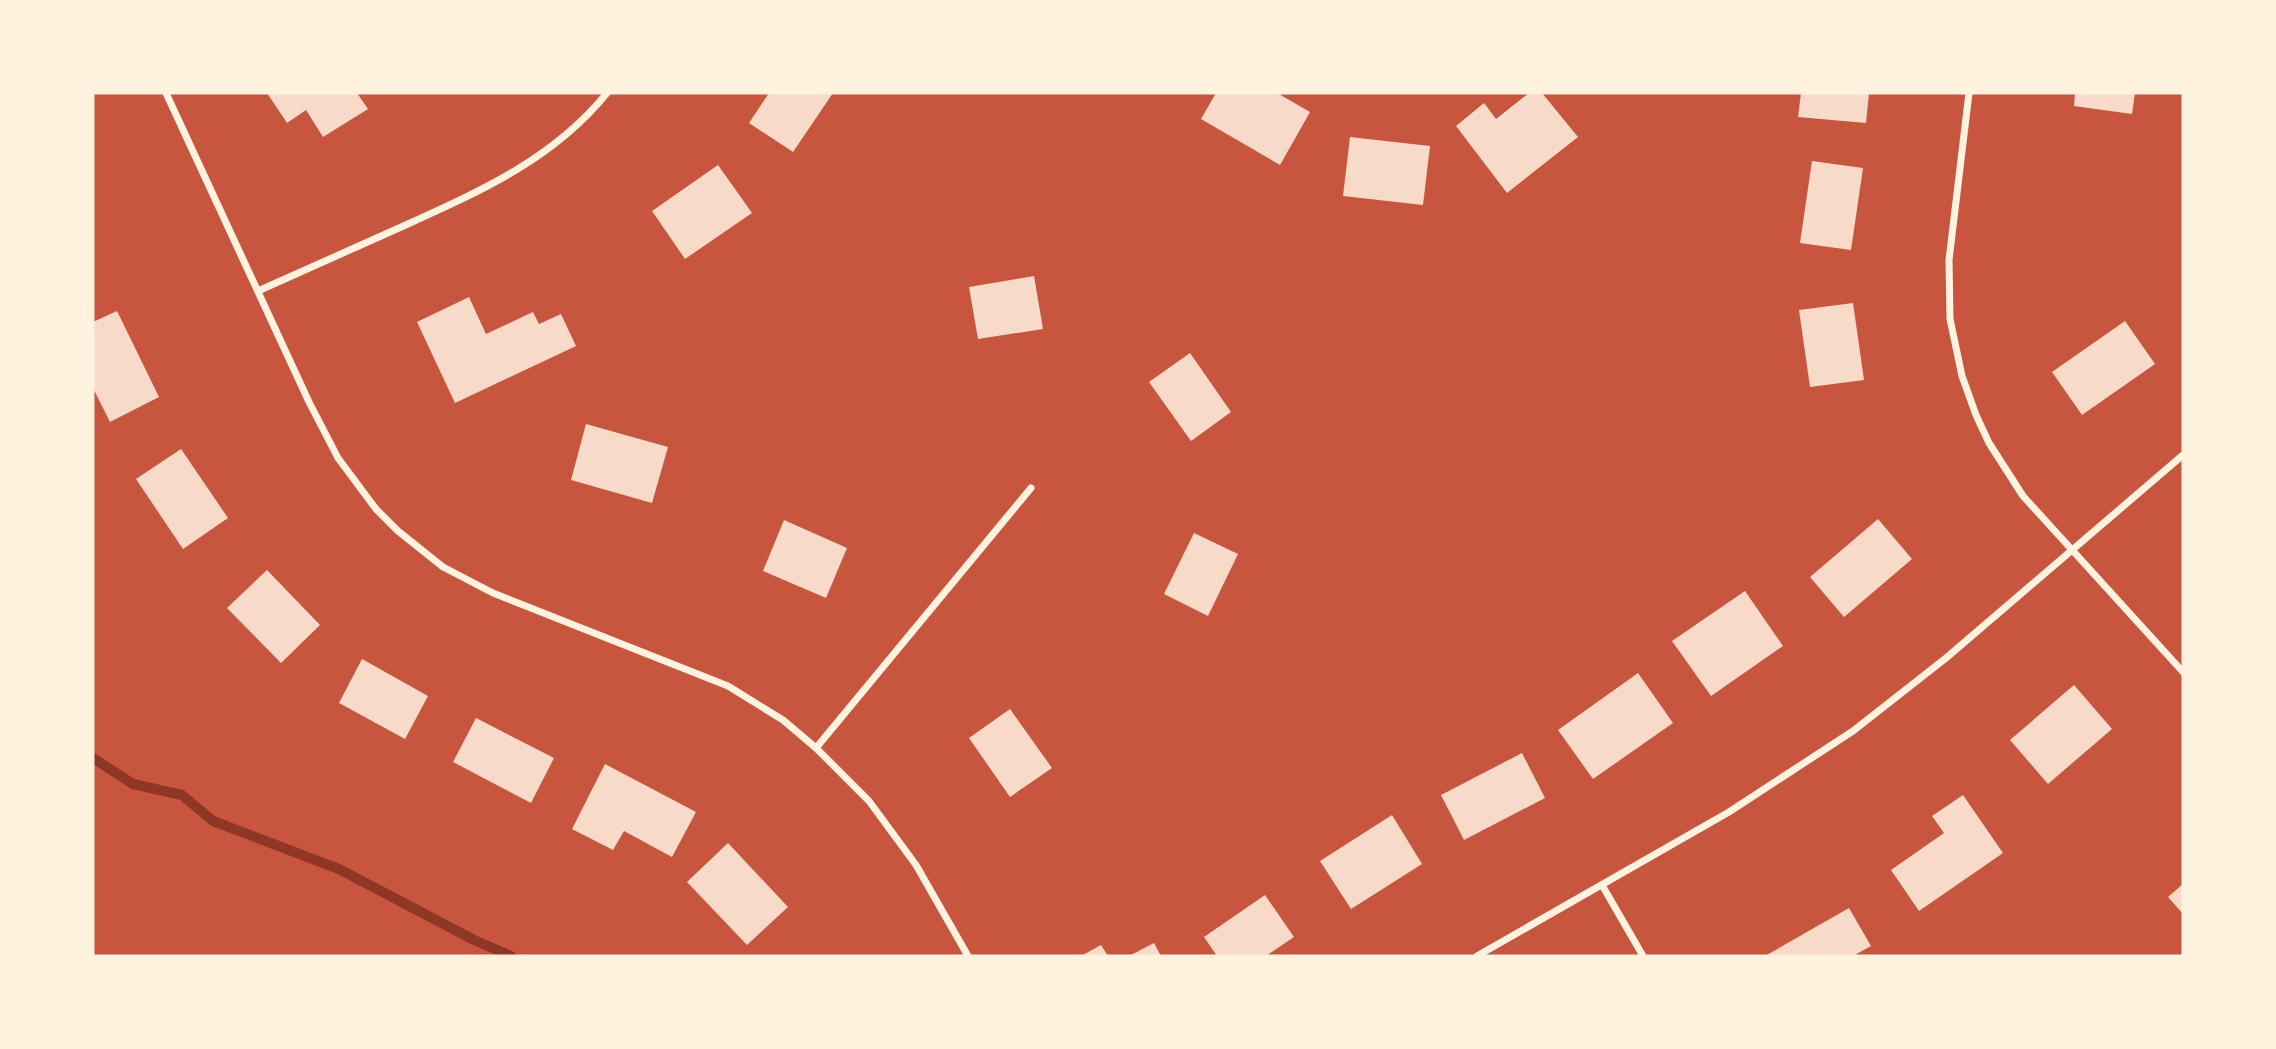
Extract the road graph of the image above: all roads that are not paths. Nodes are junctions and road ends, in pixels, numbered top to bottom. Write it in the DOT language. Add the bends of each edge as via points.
graph roads {
  1 [pos="166,93"];
  2 [pos="607,93"];
  3 [pos="1969,93"];
  4 [pos="258,291"];
  5 [pos="2183,456"];
  6 [pos="1031,488"];
  7 [pos="2072,551"];
  8 [pos="2183,672"];
  9 [pos="816,748"];
  10 [pos="1602,885"];
  11 [pos="968,956"];
  12 [pos="1477,956"];
  13 [pos="1643,956"];
  1 -- 4 [label="street"];
  2 -- 4 [label="street" via="545,152 486,189"];
  3 -- 7 [label="street" via="1949,260 1950,319 1962,376 1989,443 2023,496"];
  4 -- 9 [label="street" via="338,458 398,531 443,567 493,593 728,686 783,720"];
  5 -- 7 [label="street"];
  6 -- 9 [label="street"];
  7 -- 8 [label="street"];
  7 -- 10 [label="street" via="1853,731 1729,812"];
  9 -- 11 [label="street" via="869,801 916,865"];
  10 -- 12 [label="street"];
  10 -- 13 [label="street"];
}
